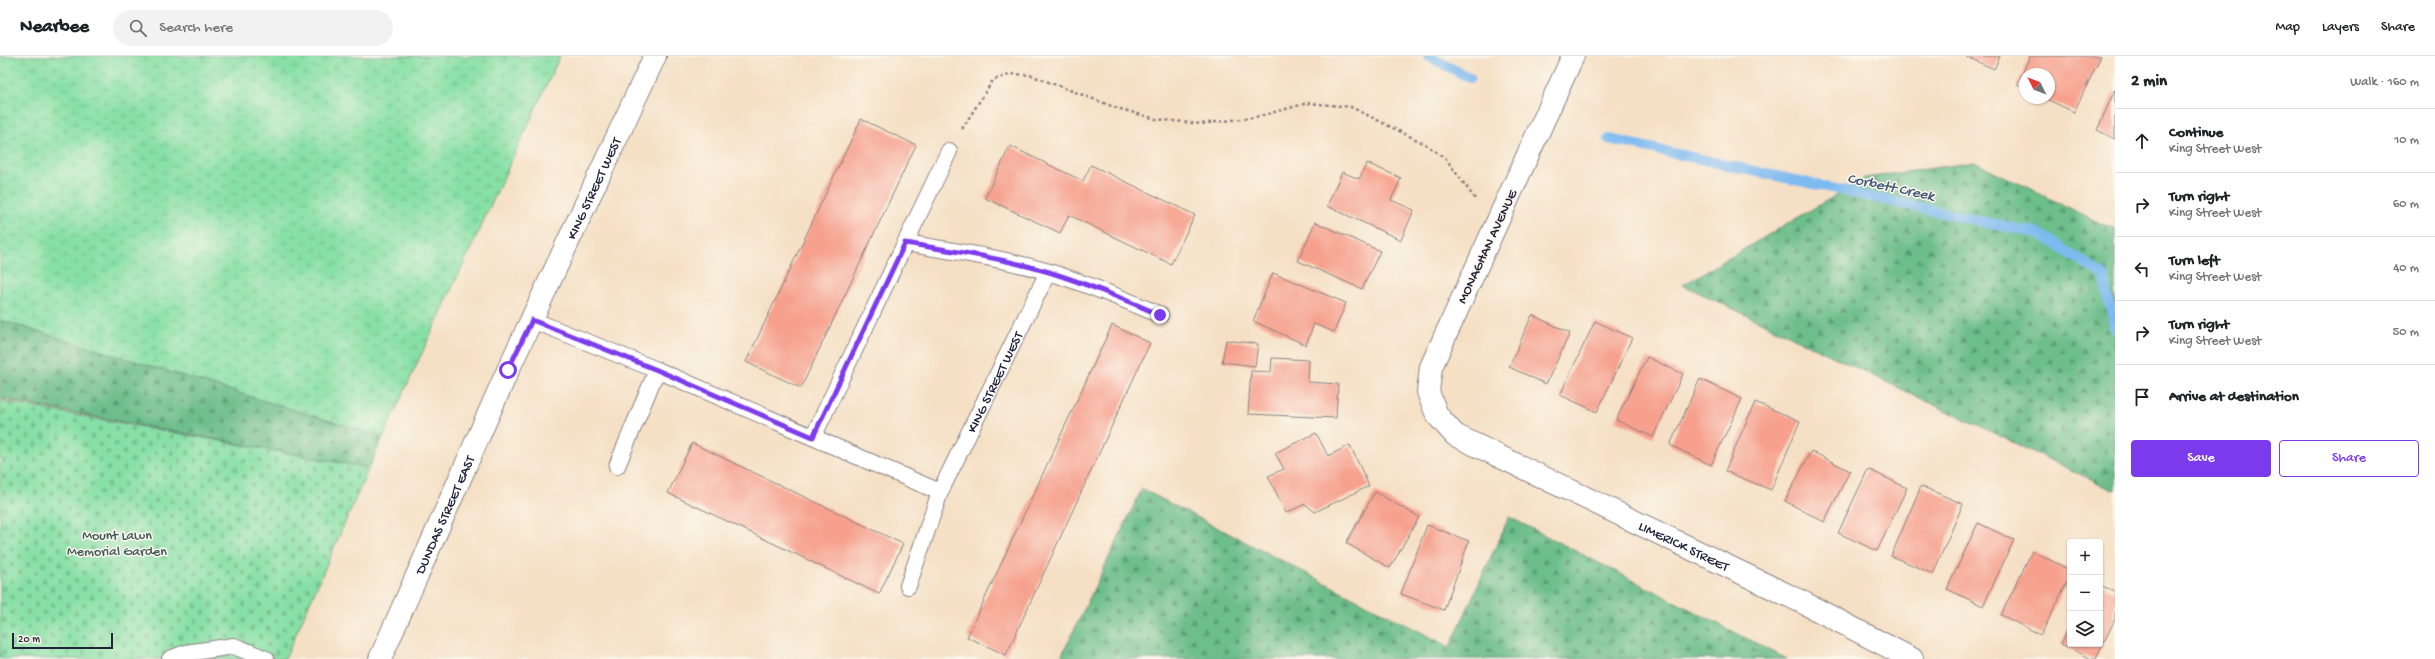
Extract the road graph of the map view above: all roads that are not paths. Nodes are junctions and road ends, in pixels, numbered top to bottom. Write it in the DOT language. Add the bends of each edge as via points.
graph roads {
  1 [pos="654,56"];
  2 [pos="1573,56"];
  3 [pos="949,151"];
  4 [pos="905,243"];
  5 [pos="1048,272"];
  6 [pos="1160,315"];
  7 [pos="532,320"];
  8 [pos="508,370"];
  9 [pos="657,370"];
  10 [pos="1455,435"];
  11 [pos="813,437"];
  12 [pos="617,466"];
  13 [pos="940,492"];
  14 [pos="908,586"];
  15 [pos="170,659"];
  16 [pos="266,659"];
  17 [pos="380,659"];
  18 [pos="1912,659"];
  1 -- 7 [label="street, KING STREET WEST"];
  2 -- 10 [label="street, MONAGHAN AVENUE" via="1431,366 1428,392 1437,415"];
  3 -- 4 [label="lane"];
  4 -- 5 [label="lane" via="967,253"];
  4 -- 11 [label="lane"];
  5 -- 6 [label="lane" via="1104,290"];
  5 -- 13 [label="lane, KING STREET WEST"];
  7 -- 8 [label="street, KING STREET WEST"];
  7 -- 9 [label="lane"];
  8 -- 17 [label="street, DUNDAS STREET EAST"];
  9 -- 11 [label="lane"];
  9 -- 12 [label="lane"];
  10 -- 18 [label="street, LIMERICK STREET"];
  11 -- 13 [label="lane"];
  13 -- 14 [label="lane, KING STREET WEST"];
  15 -- 16 [label="lane" via="186,653 234,646"];
}
